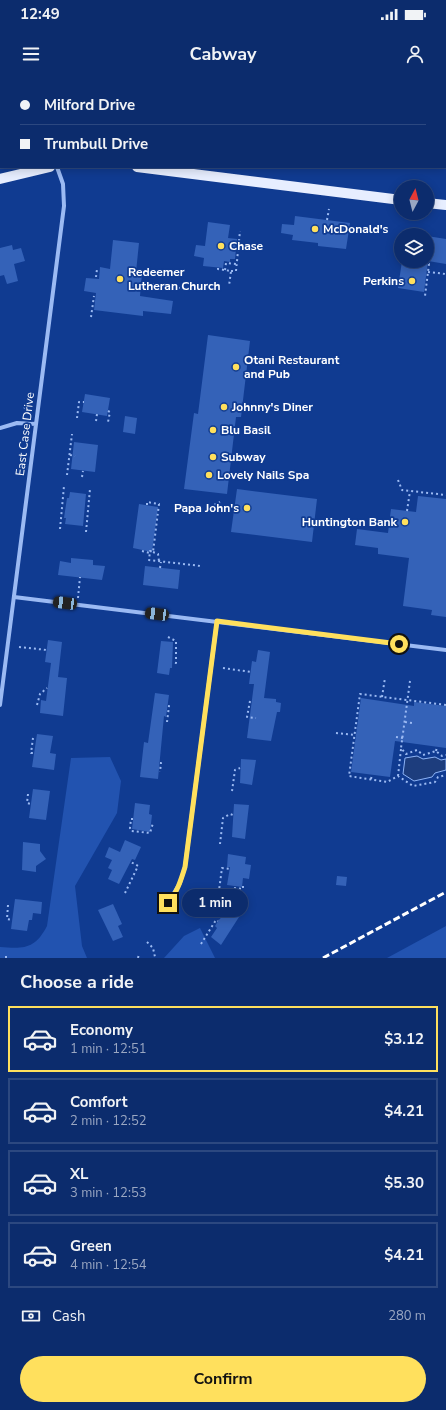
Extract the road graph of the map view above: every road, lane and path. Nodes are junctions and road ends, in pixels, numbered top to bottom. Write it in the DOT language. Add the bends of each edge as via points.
graph roads {
  1 [pos="46,168"];
  2 [pos="57,168"];
  3 [pos="155,168"];
  4 [pos="173,169"];
  5 [pos="0,179"];
  6 [pos="394,199"];
  7 [pos="434,204"];
  8 [pos="446,206"];
  9 [pos="329,209"];
  10 [pos="327,220"];
  11 [pos="240,231"];
  12 [pos="236,264"];
  13 [pos="218,268"];
  14 [pos="428,268"];
  15 [pos="97,269"];
  16 [pos="225,270"];
  17 [pos="230,271"];
  18 [pos="428,272"];
  19 [pos="441,273"];
  20 [pos="446,274"];
  21 [pos="96,277"];
  22 [pos="441,278"];
  23 [pos="153,284"];
  24 [pos="229,286"];
  25 [pos="194,290"];
  26 [pos="94,296"];
  27 [pos="425,296"];
  28 [pos="91,317"];
  29 [pos="84,402"];
  30 [pos="24,407"];
  31 [pos="27,411"];
  32 [pos="108,411"];
  33 [pos="97,414"];
  34 [pos="77,418"];
  35 [pos="96,421"];
  36 [pos="108,422"];
  37 [pos="36,424"];
  38 [pos="0,428"];
  39 [pos="72,434"];
  40 [pos="70,455"];
  41 [pos="75,456"];
  42 [pos="83,471"];
  43 [pos="67,475"];
  44 [pos="82,478"];
  45 [pos="398,480"];
  46 [pos="64,486"];
  47 [pos="90,489"];
  48 [pos="410,490"];
  49 [pos="446,495"];
  50 [pos="220,502"];
  51 [pos="147,505"];
  52 [pos="62,506"];
  53 [pos="66,507"];
  54 [pos="210,507"];
  55 [pos="84,510"];
  56 [pos="88,511"];
  57 [pos="407,511"];
  58 [pos="60,529"];
  59 [pos="86,532"];
  60 [pos="142,551"];
  61 [pos="151,552"];
  62 [pos="160,561"];
  63 [pos="201,566"];
  64 [pos="160,568"];
  65 [pos="80,578"];
  66 [pos="14,597"];
  67 [pos="77,604"];
  68 [pos="217,621"];
  69 [pos="168,637"];
  70 [pos="19,647"];
  71 [pos="46,650"];
  72 [pos="446,650"];
  73 [pos="173,662"];
  74 [pos="223,668"];
  75 [pos="251,672"];
  76 [pos="385,678"];
  77 [pos="410,682"];
  78 [pos="48,688"];
  79 [pos="382,696"];
  80 [pos="408,700"];
  81 [pos="250,701"];
  82 [pos="0,705"];
  83 [pos="37,705"];
  84 [pos="446,705"];
  85 [pos="167,706"];
  86 [pos="256,718"];
  87 [pos="167,722"];
  88 [pos="405,722"];
  89 [pos="412,723"];
  90 [pos="336,733"];
  91 [pos="355,735"];
  92 [pos="396,737"];
  93 [pos="33,738"];
  94 [pos="403,738"];
  95 [pos="437,746"];
  96 [pos="401,748"];
  97 [pos="436,751"];
  98 [pos="34,754"];
  99 [pos="446,755"];
  100 [pos="160,763"];
  101 [pos="240,768"];
  102 [pos="160,772"];
  103 [pos="372,775"];
  104 [pos="446,775"];
  105 [pos="398,776"];
  106 [pos="371,779"];
  107 [pos="232,791"];
  108 [pos="28,794"];
  109 [pos="31,804"];
  110 [pos="233,815"];
  111 [pos="133,819"];
  112 [pos="153,823"];
  113 [pos="220,844"];
  114 [pos="131,862"];
  115 [pos="230,869"];
  116 [pos="242,885"];
  117 [pos="234,888"];
  118 [pos="125,893"];
  119 [pos="218,898"];
  120 [pos="168,903"];
  121 [pos="8,905"];
  122 [pos="12,920"];
  123 [pos="218,921"];
  124 [pos="147,942"];
  125 [pos="201,944"];
  126 [pos="139,954"];
  127 [pos="155,957"];
  128 [pos="138,958"];
  1 -- 5 [label="main road"];
  2 -- 37 [label="street, East Case Drive" via="63,184 64,206"];
  3 -- 4 [label="main road"];
  4 -- 6 [label="main road"];
  7 -- 8 [label="main road"];
  9 -- 10 [label="path"];
  11 -- 12 [label="path"];
  12 -- 16 [label="path" via="226,263"];
  12 -- 17 [label="path" via="236,271"];
  13 -- 16 [label="path"];
  14 -- 18 [label="path"];
  15 -- 21 [label="path"];
  16 -- 17 [label="path"];
  17 -- 24 [label="path"];
  18 -- 19 [label="path"];
  18 -- 27 [label="path"];
  19 -- 20 [label="path"];
  19 -- 22 [label="path"];
  23 -- 25 [label="path"];
  26 -- 28 [label="path"];
  29 -- 34 [label="path" via="79,402"];
  30 -- 31 [label="path"];
  32 -- 36 [label="path"];
  33 -- 35 [label="path"];
  37 -- 38 [label="street" via="17,423"];
  37 -- 66 [label="street, East Case Drive"];
  39 -- 40 [label="path"];
  40 -- 41 [label="path"];
  40 -- 43 [label="path"];
  42 -- 44 [label="path"];
  45 -- 48 [label="path" via="402,490"];
  46 -- 52 [label="path"];
  47 -- 56 [label="path"];
  48 -- 49 [label="path"];
  48 -- 57 [label="path"];
  50 -- 54 [label="path"];
  51 -- 61 [label="path" via="147,502 159,504"];
  52 -- 53 [label="path"];
  52 -- 58 [label="path"];
  55 -- 56 [label="path"];
  56 -- 59 [label="path"];
  60 -- 61 [label="path"];
  61 -- 62 [label="path" via="158,554"];
  61 -- 62 [label="path" via="149,560"];
  62 -- 63 [label="path"];
  62 -- 64 [label="path"];
  65 -- 67 [label="path"];
  66 -- 67 [label="street"];
  66 -- 82 [label="street, East Case Drive"];
  67 -- 68 [label="street"];
  68 -- 72 [label="street"];
  68 -- 120 [label="street" via="185,867 178,888"];
  69 -- 73 [label="path" via="176,641 177,645 176,663"];
  70 -- 71 [label="path"];
  74 -- 75 [label="path"];
  76 -- 79 [label="path"];
  77 -- 80 [label="path"];
  78 -- 83 [label="path" via="40,694"];
  79 -- 80 [label="path"];
  79 -- 91 [label="path" via="360,694"];
  80 -- 84 [label="path"];
  80 -- 88 [label="path"];
  81 -- 86 [label="path" via="248,717"];
  85 -- 87 [label="path"];
  88 -- 89 [label="path"];
  88 -- 94 [label="path"];
  90 -- 91 [label="path"];
  91 -- 106 [label="path" via="349,778"];
  92 -- 94 [label="path"];
  93 -- 98 [label="path" via="31,753"];
  94 -- 96 [label="path"];
  95 -- 97 [label="path"];
  96 -- 97 [label="path" via="406,754 417,750 423,755"];
  96 -- 105 [label="path"];
  97 -- 99 [label="path" via="442,756"];
  100 -- 102 [label="path"];
  101 -- 107 [label="path" via="235,770"];
  103 -- 106 [label="path"];
  104 -- 105 [label="path" via="438,777 435,782 413,786"];
  105 -- 106 [label="path" via="387,782"];
  108 -- 109 [label="path" via="27,803"];
  110 -- 113 [label="path" via="224,818"];
  111 -- 112 [label="path" via="131,818 130,823 131,831 150,833"];
  114 -- 118 [label="path" via="138,866"];
  115 -- 119 [label="path" via="222,868"];
  116 -- 117 [label="path" via="243,889"];
  121 -- 122 [label="path" via="7,919"];
  123 -- 125 [label="path" via="216,920"];
  124 -- 127 [label="path" via="153,948"];
  126 -- 128 [label="path"];
}
